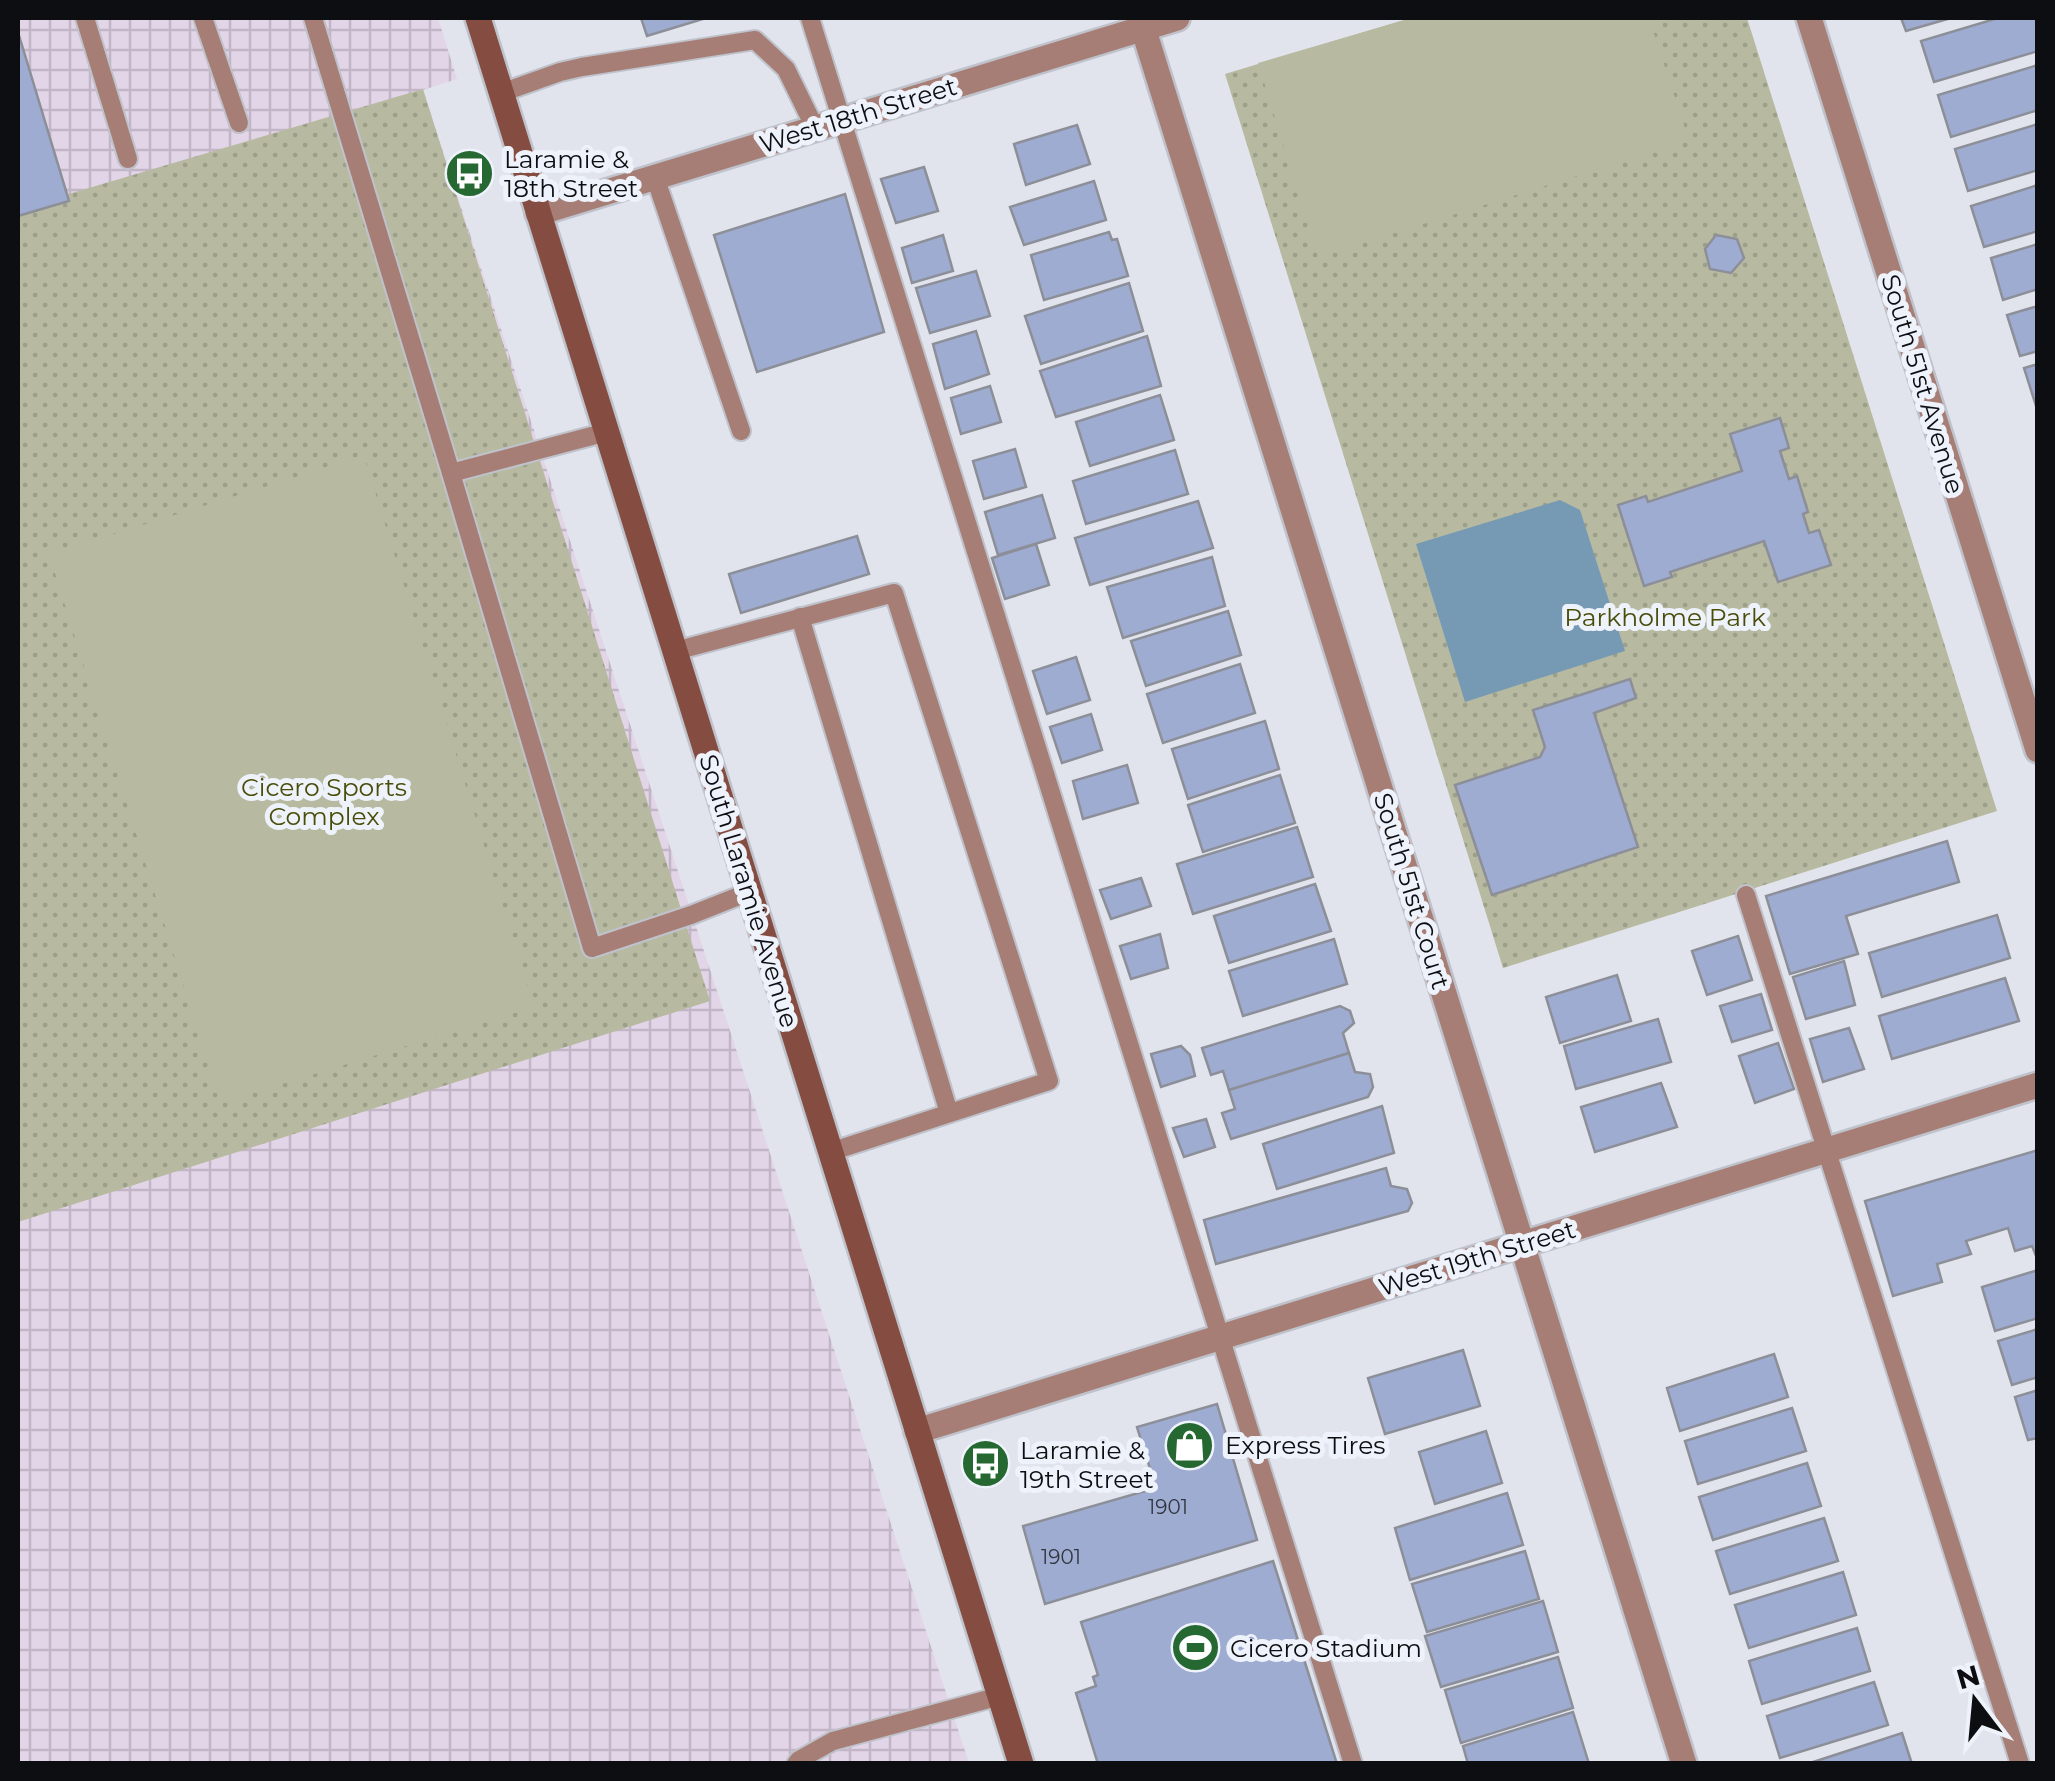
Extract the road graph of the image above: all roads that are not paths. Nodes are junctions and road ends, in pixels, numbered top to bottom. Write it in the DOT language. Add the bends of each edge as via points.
graph roads {
  1 [pos="85,18"];
  2 [pos="203,18"];
  3 [pos="313,18"];
  4 [pos="478,18"];
  5 [pos="810,18"];
  6 [pos="1177,18"];
  7 [pos="1809,18"];
  8 [pos="1142,22"];
  9 [pos="501,92"];
  10 [pos="841,120"];
  11 [pos="238,123"];
  12 [pos="815,128"];
  13 [pos="128,159"];
  14 [pos="655,177"];
  15 [pos="538,212"];
  16 [pos="742,431"];
  17 [pos="607,432"];
  18 [pos="451,473"];
  19 [pos="800,617"];
  20 [pos="675,651"];
  21 [pos="2038,750"];
  22 [pos="749,892"];
  23 [pos="1746,895"];
  24 [pos="2038,1085"];
  25 [pos="949,1113"];
  26 [pos="1827,1150"];
  27 [pos="830,1152"];
  28 [pos="1522,1244"];
  29 [pos="1220,1337"];
  30 [pos="917,1431"];
  31 [pos="1000,1696"];
  32 [pos="796,1764"];
  33 [pos="1020,1764"];
  34 [pos="1353,1764"];
  35 [pos="1684,1764"];
  36 [pos="2020,1764"];
  1 -- 13 [label="lane"];
  2 -- 11 [label="lane"];
  3 -- 18 [label="lane"];
  4 -- 9 [label="main road, South Laramie Avenue"];
  5 -- 10 [label="lane"];
  6 -- 8 [label="street, West 18th Street"];
  7 -- 21 [label="street, South 51st Avenue"];
  8 -- 10 [label="street, West 18th Street"];
  8 -- 28 [label="street, South 51st Court"];
  9 -- 12 [label="lane" via="560,72 755,40 786,68"];
  9 -- 15 [label="main road, South Laramie Avenue"];
  10 -- 12 [label="street, West 18th Street"];
  10 -- 29 [label="lane"];
  12 -- 14 [label="street, West 18th Street"];
  14 -- 15 [label="street, West 18th Street"];
  14 -- 16 [label="lane"];
  15 -- 17 [label="main road, South Laramie Avenue"];
  17 -- 18 [label="lane"];
  17 -- 20 [label="main road, South Laramie Avenue"];
  18 -- 22 [label="lane" via="592,948"];
  19 -- 20 [label="lane"];
  19 -- 25 [label="lane"];
  19 -- 25 [label="lane" via="894,593 1049,1081"];
  20 -- 22 [label="main road, South Laramie Avenue"];
  22 -- 27 [label="main road, South Laramie Avenue"];
  23 -- 26 [label="lane"];
  24 -- 26 [label="street, West 19th Street"];
  25 -- 27 [label="lane"];
  26 -- 28 [label="street, West 19th Street"];
  26 -- 36 [label="lane"];
  27 -- 30 [label="main road, South Laramie Avenue"];
  28 -- 29 [label="street, West 19th Street"];
  28 -- 35 [label="street, South 51st Court"];
  29 -- 30 [label="street, West 19th Street"];
  29 -- 34 [label="lane"];
  30 -- 31 [label="main road, South Laramie Avenue"];
  31 -- 32 [label="lane" via="833,1741"];
  31 -- 33 [label="main road, South Laramie Avenue"];
}
